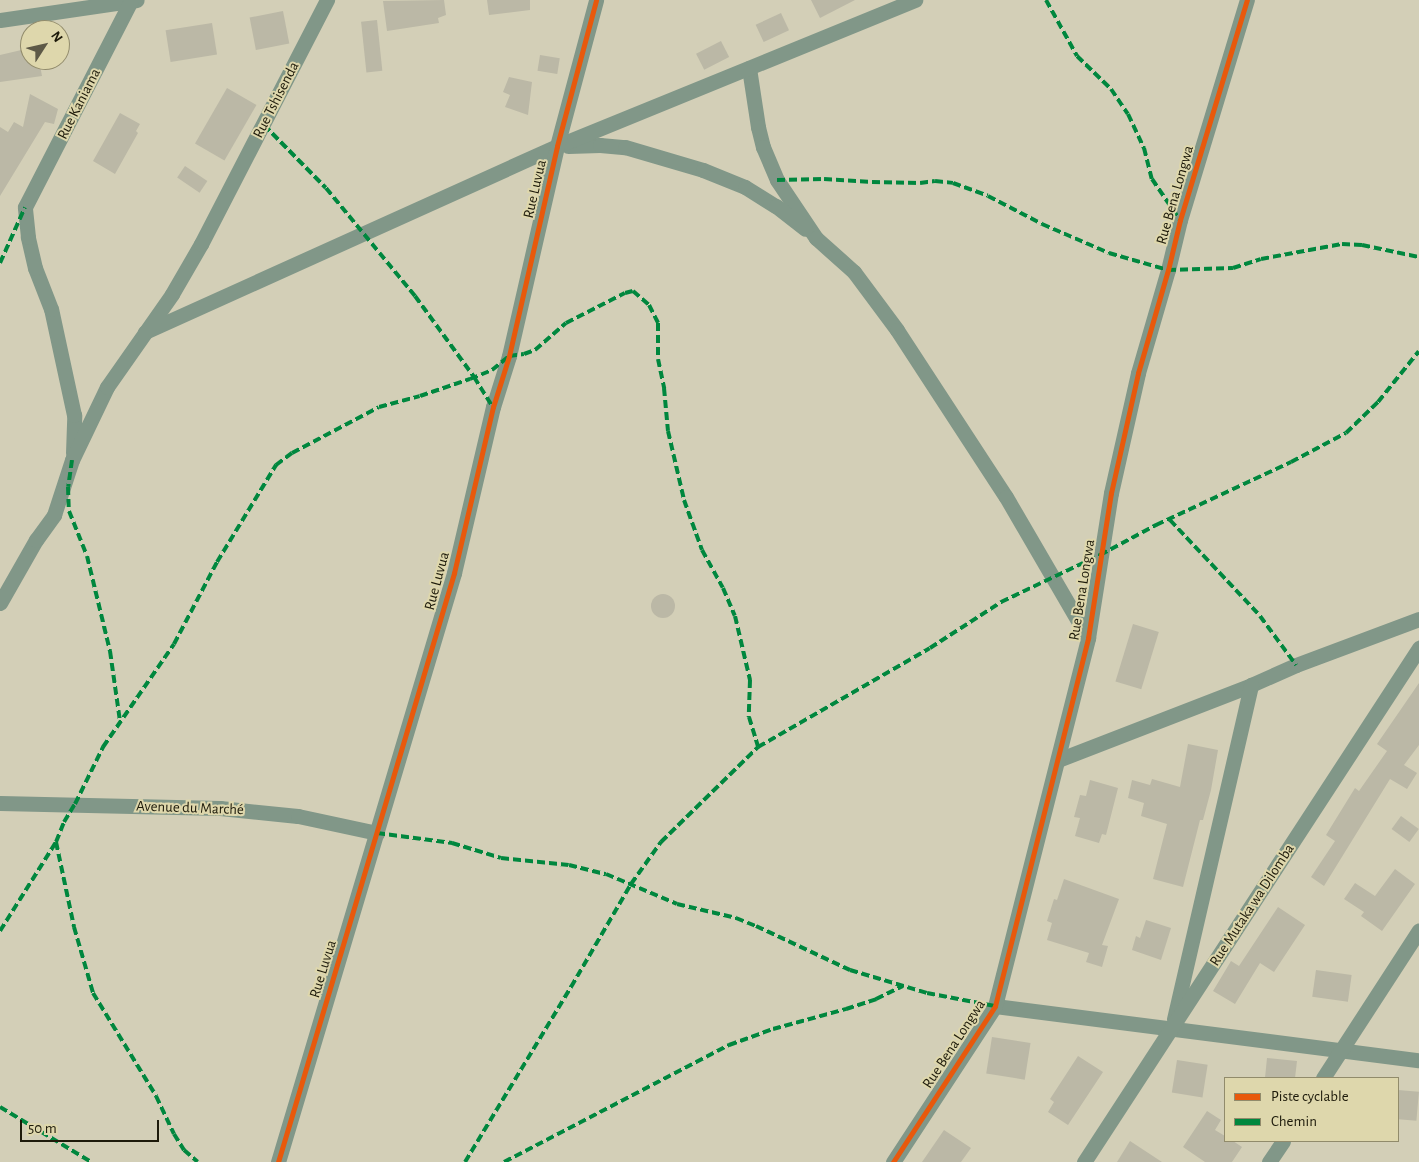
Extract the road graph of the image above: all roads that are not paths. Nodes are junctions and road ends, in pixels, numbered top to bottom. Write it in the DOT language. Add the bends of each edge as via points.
graph roads {
  1 [pos="327,0"];
  2 [pos="596,0"];
  3 [pos="915,0"];
  4 [pos="1247,0"];
  5 [pos="134,1"];
  6 [pos="0,20"];
  7 [pos="749,68"];
  8 [pos="557,146"];
  9 [pos="816,238"];
  10 [pos="145,332"];
  11 [pos="72,460"];
  12 [pos="0,603"];
  13 [pos="1419,619"];
  14 [pos="1088,638"];
  15 [pos="1419,648"];
  16 [pos="1251,685"];
  17 [pos="1058,760"];
  18 [pos="0,803"];
  19 [pos="377,833"];
  20 [pos="1419,930"];
  21 [pos="995,1006"];
  22 [pos="1171,1030"];
  23 [pos="1340,1051"];
  24 [pos="1419,1060"];
  25 [pos="1324,1077"];
  26 [pos="1282,1142"];
  27 [pos="278,1162"];
  28 [pos="893,1162"];
  29 [pos="1084,1162"];
  30 [pos="1269,1162"];
  1 -- 10 [label="street, Rue Tshisenda" via="172,294"];
  2 -- 8 [label="street, Rue Luvua"];
  3 -- 7 [label="street"];
  4 -- 14 [label="street, Rue Bena Longwa" via="1180,220 1138,373 1111,492"];
  5 -- 6 [label="street"];
  5 -- 11 [label="street, Rue Kaniama" via="26,207 28,237 51,309 74,415"];
  7 -- 8 [label="street"];
  7 -- 9 [label="street" via="766,155 777,180"];
  8 -- 9 [label="street" via="625,147 703,170 745,187 776,206"];
  8 -- 10 [label="street"];
  8 -- 19 [label="street, Rue Luvua" via="509,356 493,408 454,573"];
  9 -- 14 [label="street" via="854,272 897,330 1006,497"];
  10 -- 11 [label="street, Rue Tshisenda" via="107,387"];
  11 -- 12 [label="street" via="54,515"];
  13 -- 16 [label="street"];
  14 -- 17 [label="street, Rue Bena Longwa"];
  15 -- 22 [label="street, Rue Mutaka wa Dilomba"];
  16 -- 17 [label="street"];
  16 -- 22 [label="street"];
  17 -- 21 [label="street, Rue Bena Longwa"];
  18 -- 19 [label="street, Avenue du Marché" via="220,808 298,816"];
  19 -- 27 [label="street, Rue Luvua"];
  20 -- 23 [label="street"];
  21 -- 22 [label="street"];
  21 -- 28 [label="street, Rue Bena Longwa"];
  22 -- 23 [label="street"];
  22 -- 29 [label="street, Rue Mutaka wa Dilomba"];
  23 -- 24 [label="street"];
  23 -- 25 [label="street"];
  26 -- 30 [label="street"];
}
